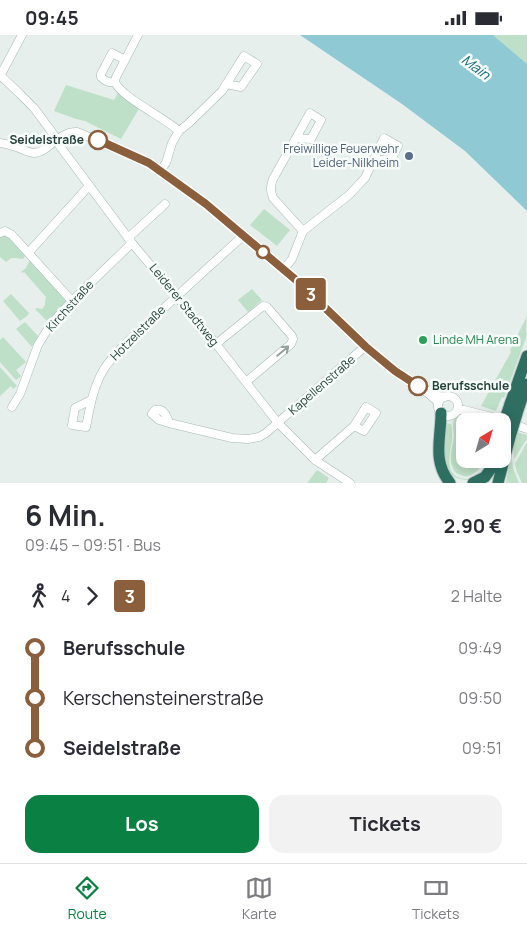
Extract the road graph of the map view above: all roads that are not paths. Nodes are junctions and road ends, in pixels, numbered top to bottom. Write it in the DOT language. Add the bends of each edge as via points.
graph roads {
  1 [pos="22,35"];
  2 [pos="138,35"];
  3 [pos="125,60"];
  4 [pos="0,75"];
  5 [pos="115,82"];
  6 [pos="226,84"];
  7 [pos="179,131"];
  8 [pos="296,138"];
  9 [pos="57,142"];
  10 [pos="0,143"];
  11 [pos="373,161"];
  12 [pos="160,170"];
  13 [pos="89,186"];
  14 [pos="165,204"];
  15 [pos="303,231"];
  16 [pos="0,233"];
  17 [pos="243,235"];
  18 [pos="130,240"];
  19 [pos="29,252"];
  20 [pos="284,269"];
  21 [pos="176,296"];
  22 [pos="72,301"];
  23 [pos="216,344"];
  24 [pos="366,347"];
  25 [pos="377,355"];
  26 [pos="527,356"];
  27 [pos="246,382"];
  28 [pos="527,385"];
  29 [pos="444,397"];
  30 [pos="91,400"];
  31 [pos="457,403"];
  32 [pos="515,405"];
  33 [pos="12,407"];
  34 [pos="446,411"];
  35 [pos="475,413"];
  36 [pos="478,413"];
  37 [pos="511,417"];
  38 [pos="169,423"];
  39 [pos="278,423"];
  40 [pos="511,424"];
  41 [pos="354,426"];
  42 [pos="527,429"];
  43 [pos="315,460"];
  44 [pos="443,472"];
  45 [pos="498,472"];
  46 [pos="350,483"];
  47 [pos="450,483"];
  48 [pos="460,483"];
  49 [pos="473,483"];
  50 [pos="488,483"];
  1 -- 4 [label="street"];
  2 -- 3 [label="street"];
  3 -- 5 [label="street"];
  3 -- 5 [label="street" via="112,53 101,74 105,81"];
  4 -- 9 [label="street, Leiderer Stadtweg" via="34,108"];
  5 -- 7 [label="street" via="124,93"];
  6 -- 7 [label="street"];
  7 -- 12 [label="street"];
  8 -- 15 [label="street" via="270,189"];
  9 -- 10 [label="street" via="37,153"];
  9 -- 12 [label="street" via="71,132 83,133"];
  9 -- 13 [label="street, Leiderer Stadtweg"];
  11 -- 15 [label="street" via="358,187"];
  12 -- 17 [label="street"];
  13 -- 18 [label="street, Leiderer Stadtweg"];
  13 -- 19 [label="street"];
  14 -- 18 [label="street, Kirchstraße"];
  15 -- 20 [label="street" via="292,259"];
  16 -- 19 [label="street" via="5,231 12,235"];
  17 -- 20 [label="street"];
  17 -- 21 [label="street, Hotzelstraße"];
  18 -- 21 [label="street, Leiderer Stadtweg"];
  18 -- 22 [label="street, Kirchstraße"];
  19 -- 22 [label="street"];
  20 -- 24 [label="street"];
  21 -- 23 [label="street, Leiderer Stadtweg"];
  21 -- 30 [label="street, Hotzelstraße" via="104,368"];
  22 -- 33 [label="street, Kirchstraße" via="51,324 38,345"];
  23 -- 27 [label="street, Leiderer Stadtweg"];
  27 -- 23 [label="street, one-way" via="291,344 292,336 264,306"];
  24 -- 25 [label="street"];
  24 -- 39 [label="street, Kapellenstraße"];
  25 -- 29 [label="street"];
  25 -- 34 [label="street"];
  26 -- 32 [label="highway"];
  27 -- 39 [label="street, Leiderer Stadtweg"];
  28 -- 32 [label="highway"];
  29 -- 31 [label="street" via="452,397"];
  29 -- 34 [label="street" via="440,400"];
  31 -- 34 [label="street" via="458,407"];
  31 -- 36 [label="street"];
  32 -- 37 [label="highway, bridge"];
  34 -- 35 [label="street"];
  34 -- 44 [label="highway" via="439,441"];
  38 -- 39 [label="street, Kapellenstraße" via="248,439 259,437"];
  39 -- 43 [label="street, Leiderer Stadtweg"];
  40 -- 42 [label="street"];
  41 -- 43 [label="street"];
  43 -- 46 [label="street, Leiderer Stadtweg"];
  44 -- 47 [label="highway"];
  44 -- 48 [label="highway"];
  45 -- 49 [label="highway"];
  45 -- 50 [label="highway"];
}
